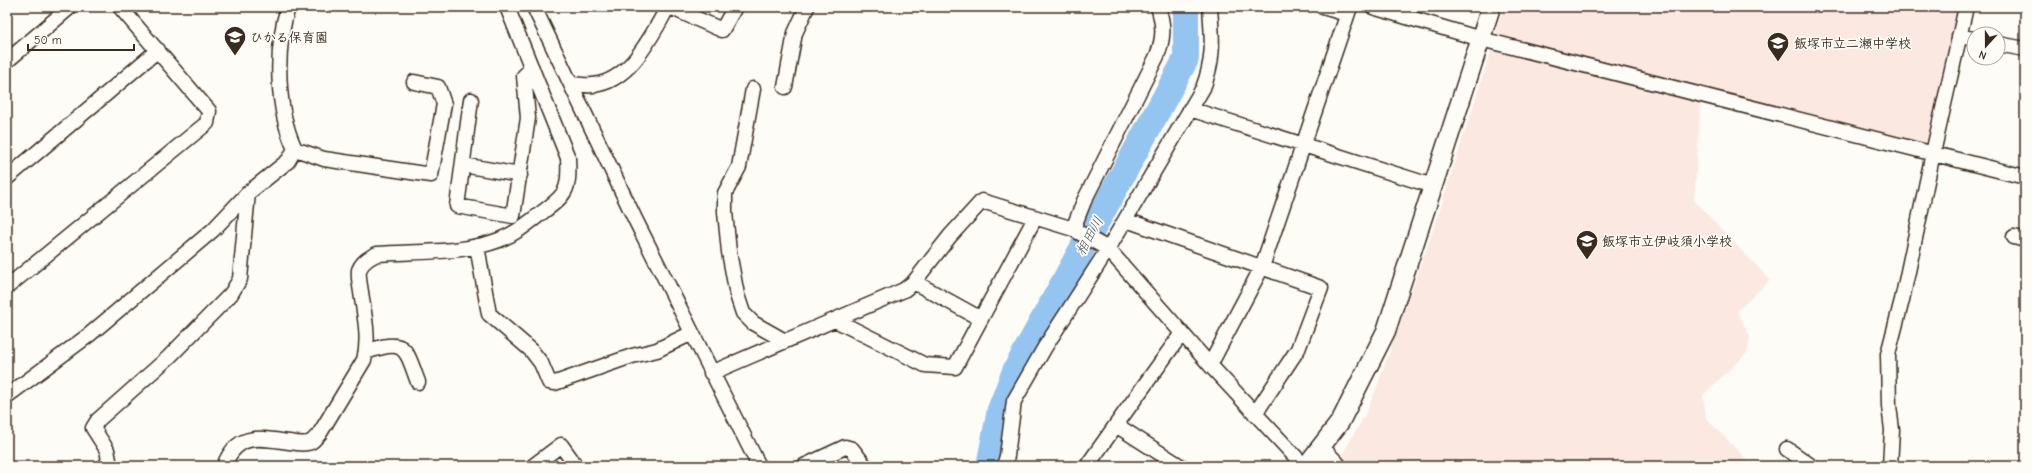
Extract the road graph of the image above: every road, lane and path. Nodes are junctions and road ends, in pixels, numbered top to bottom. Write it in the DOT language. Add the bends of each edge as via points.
graph roads {
  1 [pos="70,7"];
  2 [pos="120,7"];
  3 [pos="288,7"];
  4 [pos="507,7"];
  5 [pos="534,7"];
  6 [pos="669,7"];
  7 [pos="735,7"];
  8 [pos="807,7"];
  9 [pos="1158,7"];
  10 [pos="1210,7"];
  11 [pos="1323,7"];
  12 [pos="1373,7"];
  13 [pos="1491,7"];
  14 [pos="1966,7"];
  15 [pos="1349,11"];
  16 [pos="1959,36"];
  17 [pos="1966,37"];
  18 [pos="1481,38"];
  19 [pos="2006,45"];
  20 [pos="2025,49"];
  21 [pos="158,50"];
  22 [pos="7,61"];
  23 [pos="532,68"];
  24 [pos="414,82"];
  25 [pos="571,84"];
  26 [pos="786,87"];
  27 [pos="754,89"];
  28 [pos="471,100"];
  29 [pos="1190,109"];
  30 [pos="1302,145"];
  31 [pos="296,149"];
  32 [pos="1932,153"];
  33 [pos="463,166"];
  34 [pos="520,175"];
  35 [pos="2025,177"];
  36 [pos="7,178"];
  37 [pos="1433,186"];
  38 [pos="248,193"];
  39 [pos="1035,218"];
  40 [pos="1126,220"];
  41 [pos="1073,229"];
  42 [pos="477,246"];
  43 [pos="1108,249"];
  44 [pos="1262,267"];
  45 [pos="914,282"];
  46 [pos="7,287"];
  47 [pos="981,319"];
  48 [pos="835,320"];
  49 [pos="692,333"];
  50 [pos="1182,333"];
  51 [pos="785,341"];
  52 [pos="366,352"];
  53 [pos="1210,365"];
  54 [pos="711,373"];
  55 [pos="418,382"];
  56 [pos="7,396"];
  57 [pos="1255,414"];
  58 [pos="1116,425"];
  59 [pos="1321,449"];
  60 [pos="1787,449"];
  61 [pos="105,466"];
  62 [pos="224,466"];
  63 [pos="533,466"];
  64 [pos="576,466"];
  65 [pos="759,466"];
  66 [pos="804,466"];
  67 [pos="865,466"];
  68 [pos="1004,466"];
  69 [pos="1087,466"];
  70 [pos="1180,466"];
  71 [pos="1305,466"];
  72 [pos="1337,466"];
  73 [pos="1811,466"];
  74 [pos="1890,466"];
  1 -- 22 [label="street"];
  2 -- 21 [label="street"];
  3 -- 31 [label="street" via="280,46 279,82 289,136"];
  4 -- 23 [label="street"];
  5 -- 25 [label="street"];
  6 -- 7 [label="street" via="722,30"];
  6 -- 25 [label="street" via="639,54 620,74 593,85"];
  8 -- 26 [label="street" via="795,33"];
  9 -- 41 [label="street" via="1163,21 1163,41 1084,201"];
  10 -- 29 [label="street" via="1213,46 1210,69"];
  11 -- 15 [label="street"];
  12 -- 18 [label="street"];
  13 -- 18 [label="street"];
  14 -- 16 [label="street"];
  15 -- 30 [label="street"];
  16 -- 17 [label="street"];
  16 -- 32 [label="street"];
  18 -- 32 [label="street"];
  18 -- 37 [label="street"];
  19 -- 20 [label="street"];
  21 -- 36 [label="street"];
  21 -- 46 [label="street" via="209,111 207,123"];
  23 -- 34 [label="street" via="524,76 528,118"];
  23 -- 42 [label="street" via="568,158 566,192 521,230"];
  24 -- 31 [label="street" via="438,87 444,104 431,175 324,159"];
  25 -- 49 [label="street"];
  27 -- 51 [label="street" via="739,167 725,193 729,252 743,313 754,323"];
  28 -- 33 [label="street"];
  29 -- 30 [label="street"];
  29 -- 40 [label="street"];
  30 -- 37 [label="street"];
  30 -- 44 [label="street"];
  31 -- 38 [label="street" via="288,161"];
  32 -- 35 [label="street"];
  32 -- 74 [label="street" via="1902,300 1888,354 1892,430"];
  33 -- 34 [label="street"];
  33 -- 34 [label="street" via="457,206 513,216"];
  37 -- 59 [label="street" via="1386,331 1340,422"];
  38 -- 56 [label="street" via="213,230 89,335"];
  38 -- 61 [label="street" via="240,279 230,294 169,357 98,420 93,428 107,450 109,460"];
  39 -- 41 [label="street"];
  39 -- 45 [label="street" via="982,200"];
  39 -- 47 [label="street"];
  40 -- 43 [label="street"];
  40 -- 44 [label="street"];
  41 -- 43 [label="street"];
  42 -- 49 [label="street" via="489,314 531,350 541,363 549,382 555,383 657,350"];
  42 -- 52 [label="street" via="377,254 366,260 359,270"];
  43 -- 50 [label="street"];
  43 -- 68 [label="street" via="1045,347 1014,401"];
  44 -- 53 [label="street"];
  44 -- 57 [label="street" via="1321,288 1298,349"];
  45 -- 47 [label="street"];
  45 -- 48 [label="street" via="904,290"];
  47 -- 48 [label="street" via="955,367 925,365"];
  48 -- 51 [label="street"];
  49 -- 54 [label="street"];
  50 -- 53 [label="street"];
  50 -- 58 [label="street"];
  51 -- 54 [label="street"];
  52 -- 55 [label="street" via="386,345 402,348 408,354"];
  52 -- 62 [label="street" via="364,360 320,433 311,442 298,443 255,437 240,443 229,454"];
  53 -- 57 [label="street"];
  54 -- 65 [label="street"];
  57 -- 71 [label="street"];
  58 -- 69 [label="street"];
  58 -- 70 [label="street"];
  59 -- 71 [label="street"];
  59 -- 72 [label="street"];
  60 -- 73 [label="street"];
  63 -- 64 [label="street" via="561,445"];
  66 -- 67 [label="street" via="845,447 852,449"];
}
